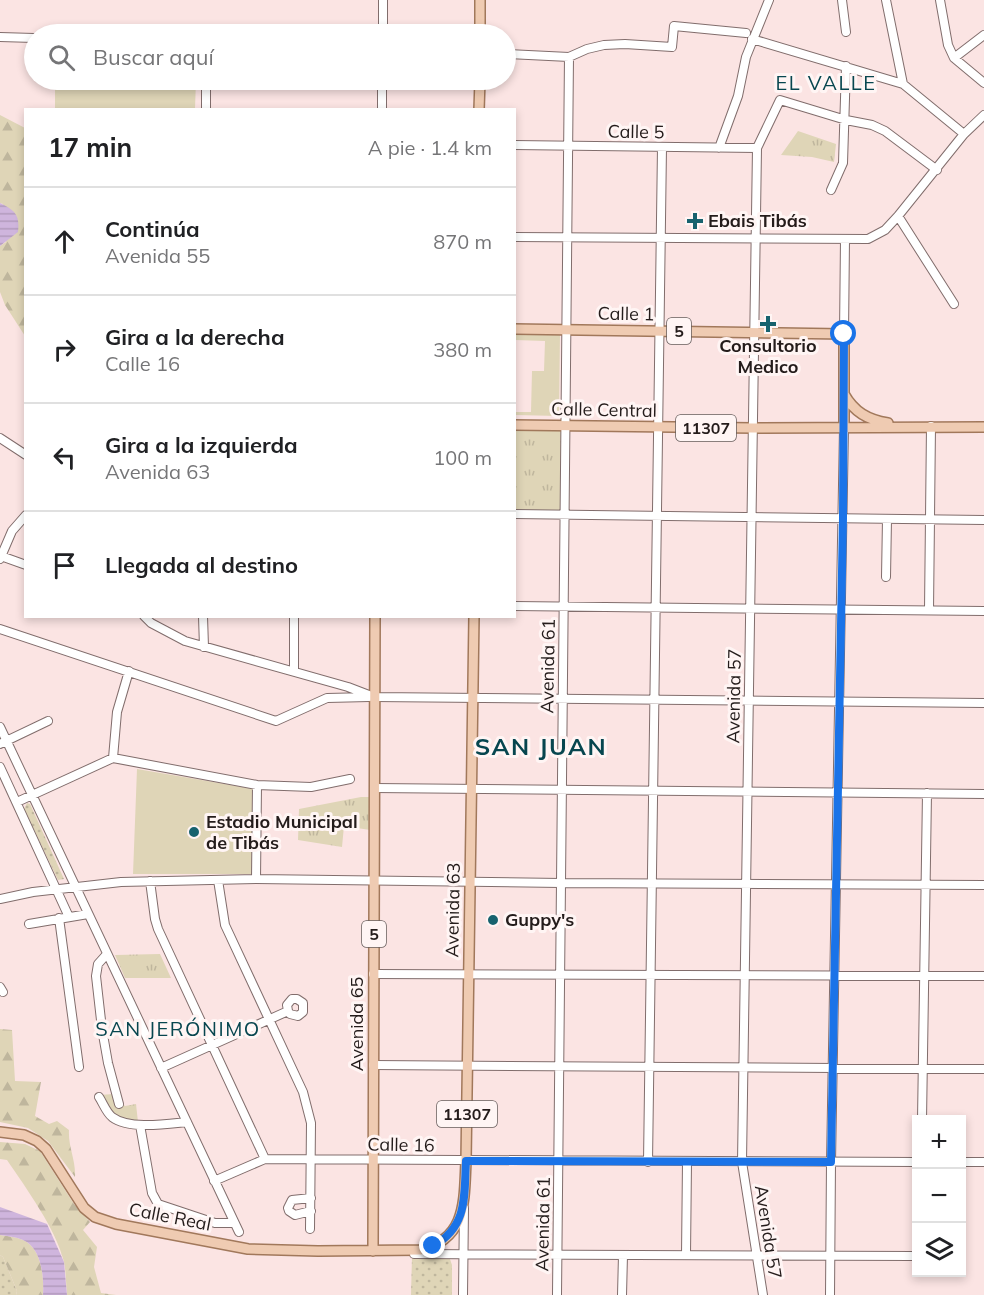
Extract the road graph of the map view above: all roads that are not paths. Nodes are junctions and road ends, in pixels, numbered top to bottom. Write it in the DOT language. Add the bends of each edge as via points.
graph roads {
  1 [pos="383,0"];
  2 [pos="480,0"];
  3 [pos="769,0"];
  4 [pos="842,0"];
  5 [pos="886,0"];
  6 [pos="940,0"];
  7 [pos="383,24"];
  8 [pos="480,24"];
  9 [pos="846,32"];
  10 [pos="746,33"];
  11 [pos="984,35"];
  12 [pos="0,37"];
  13 [pos="24,38"];
  14 [pos="752,39"];
  15 [pos="516,54"];
  16 [pos="569,57"];
  17 [pos="954,58"];
  18 [pos="846,66"];
  19 [pos="984,83"];
  20 [pos="903,84"];
  21 [pos="206,90"];
  22 [pos="382,90"];
  23 [pos="480,90"];
  24 [pos="206,108"];
  25 [pos="382,108"];
  26 [pos="479,108"];
  27 [pos="984,115"];
  28 [pos="846,120"];
  29 [pos="964,134"];
  30 [pos="516,145"];
  31 [pos="568,146"];
  32 [pos="662,147"];
  33 [pos="719,148"];
  34 [pos="757,148"];
  35 [pos="937,170"];
  36 [pos="831,190"];
  37 [pos="898,216"];
  38 [pos="516,237"];
  39 [pos="567,237"];
  40 [pos="661,238"];
  41 [pos="756,238"];
  42 [pos="845,239"];
  43 [pos="954,304"];
  44 [pos="516,329"];
  45 [pos="567,329"];
  46 [pos="660,331"];
  47 [pos="754,332"];
  48 [pos="844,334"];
  49 [pos="844,394"];
  50 [pos="516,424"];
  51 [pos="566,426"];
  52 [pos="908,426"];
  53 [pos="931,426"];
  54 [pos="659,427"];
  55 [pos="984,427"];
  56 [pos="753,428"];
  57 [pos="844,428"];
  58 [pos="0,438"];
  59 [pos="24,454"];
  60 [pos="516,514"];
  61 [pos="565,514"];
  62 [pos="658,516"];
  63 [pos="24,517"];
  64 [pos="752,517"];
  65 [pos="843,518"];
  66 [pos="887,519"];
  67 [pos="930,519"];
  68 [pos="984,520"];
  69 [pos="0,558"];
  70 [pos="24,564"];
  71 [pos="886,577"];
  72 [pos="516,606"];
  73 [pos="564,606"];
  74 [pos="657,607"];
  75 [pos="751,608"];
  76 [pos="841,609"];
  77 [pos="929,610"];
  78 [pos="984,611"];
  79 [pos="146,618"];
  80 [pos="203,618"];
  81 [pos="294,618"];
  82 [pos="375,618"];
  83 [pos="474,618"];
  84 [pos="0,629"];
  85 [pos="204,647"];
  86 [pos="129,671"];
  87 [pos="294,671"];
  88 [pos="348,687"];
  89 [pos="348,697"];
  90 [pos="374,698"];
  91 [pos="473,698"];
  92 [pos="563,698"];
  93 [pos="655,699"];
  94 [pos="749,700"];
  95 [pos="839,701"];
  96 [pos="984,703"];
  97 [pos="48,720"];
  98 [pos="0,726"];
  99 [pos="3,743"];
  100 [pos="113,758"];
  101 [pos="0,767"];
  102 [pos="350,779"];
  103 [pos="257,785"];
  104 [pos="374,788"];
  105 [pos="472,790"];
  106 [pos="562,790"];
  107 [pos="654,791"];
  108 [pos="748,792"];
  109 [pos="837,793"];
  110 [pos="927,794"];
  111 [pos="984,794"];
  112 [pos="33,795"];
  113 [pos="17,802"];
  114 [pos="256,879"];
  115 [pos="218,880"];
  116 [pos="374,880"];
  117 [pos="150,881"];
  118 [pos="470,882"];
  119 [pos="561,883"];
  120 [pos="652,883"];
  121 [pos="746,884"];
  122 [pos="836,884"];
  123 [pos="926,885"];
  124 [pos="984,885"];
  125 [pos="76,887"];
  126 [pos="58,889"];
  127 [pos="0,899"];
  128 [pos="88,914"];
  129 [pos="69,916"];
  130 [pos="59,918"];
  131 [pos="29,924"];
  132 [pos="107,954"];
  133 [pos="373,974"];
  134 [pos="560,974"];
  135 [pos="469,975"];
  136 [pos="651,975"];
  137 [pos="745,975"];
  138 [pos="834,975"];
  139 [pos="925,976"];
  140 [pos="984,976"];
  141 [pos="288,1011"];
  142 [pos="269,1020"];
  143 [pos="213,1046"];
  144 [pos="373,1065"];
  145 [pos="559,1066"];
  146 [pos="79,1067"];
  147 [pos="468,1067"];
  148 [pos="650,1067"];
  149 [pos="161,1068"];
  150 [pos="743,1068"];
  151 [pos="832,1068"];
  152 [pos="923,1069"];
  153 [pos="984,1069"];
  154 [pos="99,1097"];
  155 [pos="119,1104"];
  156 [pos="922,1115"];
  157 [pos="188,1122"];
  158 [pos="140,1125"];
  159 [pos="0,1132"];
  160 [pos="311,1158"];
  161 [pos="265,1159"];
  162 [pos="373,1159"];
  163 [pos="466,1161"];
  164 [pos="558,1161"];
  165 [pos="648,1162"];
  166 [pos="687,1162"];
  167 [pos="742,1162"];
  168 [pos="831,1162"];
  169 [pos="912,1162"];
  170 [pos="966,1162"];
  171 [pos="984,1162"];
  172 [pos="214,1181"];
  173 [pos="311,1197"];
  174 [pos="464,1203"];
  175 [pos="311,1211"];
  176 [pos="234,1223"];
  177 [pos="310,1229"];
  178 [pos="238,1232"];
  179 [pos="373,1251"];
  180 [pos="558,1254"];
  181 [pos="464,1255"];
  182 [pos="623,1255"];
  183 [pos="686,1255"];
  184 [pos="757,1256"];
  185 [pos="830,1256"];
  186 [pos="912,1256"];
  187 [pos="463,1295"];
  188 [pos="557,1295"];
  189 [pos="622,1295"];
  190 [pos="763,1295"];
  191 [pos="830,1295"];
  1 -- 7 [label="street"];
  2 -- 8 [label="main road"];
  3 -- 14 [label="street"];
  4 -- 9 [label="street"];
  5 -- 20 [label="street"];
  6 -- 17 [label="street"];
  10 -- 16 [label="street" via="674,26 672,47 604,45"];
  11 -- 17 [label="street"];
  12 -- 13 [label="street"];
  14 -- 18 [label="street"];
  14 -- 33 [label="street" via="738,96"];
  15 -- 16 [label="street"];
  16 -- 31 [label="street, Avenida 61"];
  17 -- 19 [label="street"];
  18 -- 20 [label="street"];
  18 -- 28 [label="street"];
  20 -- 29 [label="street"];
  21 -- 24 [label="street"];
  22 -- 25 [label="street"];
  23 -- 26 [label="main road"];
  27 -- 29 [label="street"];
  28 -- 34 [label="street, Avenida 57" via="780,100"];
  28 -- 35 [label="street" via="885,131"];
  28 -- 36 [label="street" via="843,163"];
  29 -- 35 [label="street"];
  30 -- 31 [label="street, Calle 5"];
  31 -- 32 [label="street, Calle 5"];
  31 -- 39 [label="street, Avenida 61"];
  32 -- 33 [label="street, Calle 5"];
  32 -- 40 [label="street"];
  33 -- 34 [label="street, Calle 5"];
  34 -- 41 [label="street, Avenida 57"];
  35 -- 37 [label="street"];
  37 -- 42 [label="street" via="868,239"];
  37 -- 43 [label="street"];
  38 -- 39 [label="street"];
  39 -- 40 [label="street"];
  39 -- 45 [label="street, Avenida 61"];
  40 -- 41 [label="street"];
  40 -- 46 [label="street"];
  41 -- 42 [label="street"];
  41 -- 47 [label="street, Avenida 57"];
  42 -- 48 [label="street"];
  44 -- 45 [label="main road, Calle 1 / 5"];
  45 -- 46 [label="main road, Calle 1 / 5"];
  45 -- 51 [label="street, Avenida 61"];
  46 -- 47 [label="main road, Calle 1 / 5"];
  46 -- 54 [label="street"];
  47 -- 48 [label="main road, Calle 1 / 5"];
  47 -- 56 [label="street, Avenida 57"];
  48 -- 49 [label="main road"];
  49 -- 52 [label="main road, Calle Central" via="866,417"];
  49 -- 57 [label="main road"];
  50 -- 51 [label="main road, Calle Central / 11307"];
  51 -- 54 [label="main road, Calle Central / 11307"];
  51 -- 61 [label="street, Avenida 61"];
  52 -- 53 [label="main road, Calle Central"];
  52 -- 57 [label="main road, Calle Central"];
  53 -- 55 [label="main road, Calle Central"];
  53 -- 67 [label="street"];
  54 -- 56 [label="main road, Calle Central / 11307"];
  54 -- 62 [label="street"];
  56 -- 57 [label="main road, Calle Central / 11307"];
  56 -- 64 [label="street, Avenida 57"];
  57 -- 65 [label="street"];
  58 -- 59 [label="street"];
  60 -- 61 [label="street"];
  61 -- 62 [label="street"];
  61 -- 73 [label="street, Avenida 61"];
  62 -- 64 [label="street"];
  62 -- 74 [label="street"];
  63 -- 69 [label="street" via="12,531"];
  64 -- 65 [label="street"];
  64 -- 75 [label="street, Avenida 57"];
  65 -- 66 [label="street"];
  65 -- 76 [label="street"];
  66 -- 67 [label="street"];
  66 -- 71 [label="street"];
  67 -- 68 [label="street"];
  67 -- 77 [label="street"];
  69 -- 70 [label="street"];
  72 -- 73 [label="street"];
  73 -- 74 [label="street"];
  73 -- 92 [label="street, Avenida 61"];
  74 -- 75 [label="street"];
  74 -- 93 [label="street"];
  75 -- 76 [label="street"];
  75 -- 94 [label="street, Avenida 57"];
  76 -- 77 [label="street"];
  76 -- 95 [label="street"];
  77 -- 78 [label="street"];
  79 -- 85 [label="street" via="168,633"];
  80 -- 85 [label="street"];
  81 -- 87 [label="street"];
  82 -- 90 [label="main road, Avenida 65 / 5"];
  83 -- 91 [label="main road, Avenida 63 / 11307"];
  84 -- 86 [label="street"];
  85 -- 87 [label="street"];
  86 -- 89 [label="street" via="276,720 327,698"];
  86 -- 100 [label="street" via="117,712"];
  87 -- 88 [label="street"];
  88 -- 89 [label="street"];
  88 -- 90 [label="street"];
  89 -- 90 [label="street"];
  90 -- 91 [label="street"];
  90 -- 104 [label="main road, Avenida 65 / 5"];
  91 -- 92 [label="street"];
  91 -- 105 [label="main road, Avenida 63 / 11307"];
  92 -- 93 [label="street"];
  92 -- 106 [label="street, Avenida 61"];
  93 -- 94 [label="street"];
  93 -- 107 [label="street"];
  94 -- 95 [label="street"];
  94 -- 108 [label="street, Avenida 57"];
  95 -- 96 [label="street"];
  95 -- 109 [label="street"];
  97 -- 99 [label="street"];
  98 -- 99 [label="street"];
  99 -- 112 [label="street"];
  100 -- 103 [label="street"];
  100 -- 112 [label="street"];
  101 -- 113 [label="street"];
  102 -- 103 [label="street" via="305,787"];
  103 -- 114 [label="street"];
  104 -- 105 [label="street"];
  104 -- 116 [label="main road, Avenida 65 / 5"];
  105 -- 106 [label="street"];
  105 -- 118 [label="main road, Avenida 63 / 11307"];
  106 -- 107 [label="street"];
  106 -- 119 [label="street, Avenida 61"];
  107 -- 108 [label="street"];
  107 -- 120 [label="street"];
  108 -- 109 [label="street"];
  108 -- 121 [label="street, Avenida 57"];
  109 -- 110 [label="street"];
  109 -- 122 [label="street"];
  110 -- 111 [label="street"];
  110 -- 123 [label="street"];
  112 -- 113 [label="street"];
  112 -- 125 [label="street"];
  113 -- 126 [label="street"];
  114 -- 115 [label="street"];
  114 -- 116 [label="street"];
  115 -- 117 [label="street"];
  115 -- 142 [label="street" via="225,925"];
  116 -- 118 [label="street"];
  116 -- 133 [label="main road, Avenida 65 / 5"];
  117 -- 125 [label="street"];
  117 -- 143 [label="street" via="158,929"];
  118 -- 119 [label="street"];
  118 -- 135 [label="main road, Avenida 63 / 11307"];
  119 -- 120 [label="street"];
  119 -- 134 [label="street, Avenida 61"];
  120 -- 121 [label="street"];
  120 -- 136 [label="street"];
  121 -- 122 [label="street"];
  121 -- 137 [label="street, Avenida 57"];
  122 -- 123 [label="street"];
  122 -- 138 [label="street"];
  123 -- 124 [label="street"];
  123 -- 139 [label="street"];
  125 -- 126 [label="street"];
  125 -- 128 [label="street"];
  126 -- 127 [label="street"];
  126 -- 129 [label="street"];
  128 -- 129 [label="street"];
  128 -- 132 [label="street"];
  129 -- 130 [label="street"];
  130 -- 131 [label="street"];
  130 -- 146 [label="street"];
  132 -- 149 [label="street"];
  132 -- 155 [label="street" via="98,964 96,975 108,1063"];
  133 -- 135 [label="street"];
  133 -- 144 [label="main road, Avenida 65 / 5"];
  134 -- 135 [label="street"];
  134 -- 136 [label="street"];
  134 -- 145 [label="street, Avenida 61"];
  135 -- 147 [label="main road, Avenida 63 / 11307"];
  136 -- 137 [label="street"];
  136 -- 148 [label="street"];
  137 -- 138 [label="street"];
  137 -- 150 [label="street, Avenida 57"];
  138 -- 139 [label="street"];
  138 -- 151 [label="street"];
  139 -- 140 [label="street"];
  139 -- 152 [label="street"];
  141 -- 142 [label="street"];
  142 -- 143 [label="street"];
  142 -- 160 [label="street" via="309,1110"];
  143 -- 149 [label="street"];
  143 -- 161 [label="street"];
  144 -- 147 [label="street"];
  144 -- 162 [label="main road, Avenida 65 / 5"];
  145 -- 147 [label="street"];
  145 -- 148 [label="street"];
  145 -- 164 [label="street, Avenida 61"];
  147 -- 163 [label="main road, Avenida 63 / 11307"];
  148 -- 150 [label="street"];
  148 -- 165 [label="street"];
  149 -- 157 [label="street"];
  150 -- 151 [label="street"];
  150 -- 167 [label="street, Avenida 57"];
  151 -- 152 [label="street"];
  151 -- 168 [label="street"];
  152 -- 153 [label="street"];
  152 -- 156 [label="street"];
  154 -- 158 [label="street" via="111,1117"];
  157 -- 158 [label="street"];
  157 -- 172 [label="street"];
  158 -- 176 [label="street" via="152,1193 158,1204 215,1223"];
  159 -- 179 [label="main road, Calle Real" via="24,1135 46,1149 84,1208 104,1220 248,1249"];
  160 -- 161 [label="street, Calle 16"];
  160 -- 162 [label="street, Calle 16"];
  160 -- 173 [label="street"];
  161 -- 172 [label="street, Calle 16"];
  162 -- 163 [label="street, Calle 16"];
  162 -- 179 [label="main road, Avenida 65 / 5"];
  163 -- 164 [label="street, Calle 16"];
  163 -- 174 [label="main road, Avenida 63 / 11307"];
  164 -- 165 [label="street, Calle 16"];
  164 -- 180 [label="street, Avenida 61"];
  165 -- 166 [label="street, Calle 16"];
  166 -- 167 [label="street, Calle 16"];
  166 -- 183 [label="street"];
  167 -- 168 [label="street, Calle 16"];
  167 -- 184 [label="street, Avenida 57"];
  168 -- 169 [label="street, Calle 16"];
  168 -- 185 [label="street"];
  170 -- 171 [label="street"];
  172 -- 176 [label="street"];
  173 -- 175 [label="street"];
  173 -- 175 [label="street" via="292,1200 288,1208 295,1215"];
  174 -- 179 [label="main road, Avenida 63 / 11307" via="454,1229 433,1246"];
  174 -- 181 [label="street, Avenida 63"];
  175 -- 177 [label="street"];
  176 -- 178 [label="street"];
  179 -- 181 [label="street"];
  180 -- 181 [label="street"];
  180 -- 182 [label="street"];
  180 -- 188 [label="street, Avenida 61"];
  181 -- 187 [label="street, Avenida 63"];
  182 -- 183 [label="street"];
  182 -- 189 [label="street"];
  183 -- 184 [label="street"];
  184 -- 185 [label="street"];
  184 -- 190 [label="street, Avenida 57"];
  185 -- 186 [label="street"];
  185 -- 191 [label="street"];
}
